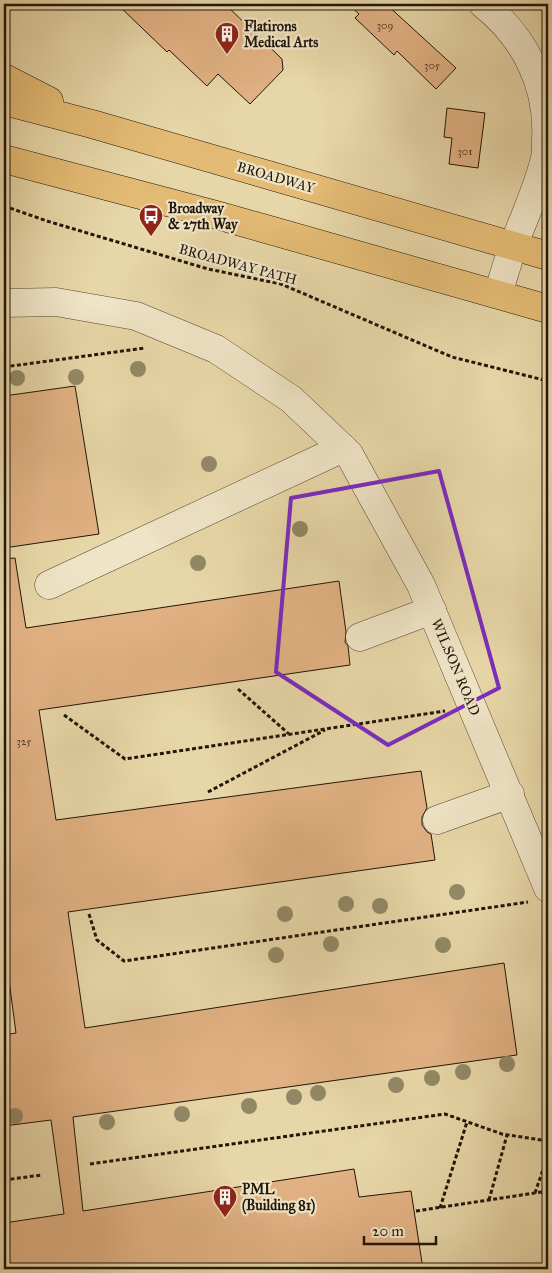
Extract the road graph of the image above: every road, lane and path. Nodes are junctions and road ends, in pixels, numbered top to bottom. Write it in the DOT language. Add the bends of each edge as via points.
graph roads {
  1 [pos="483,4"];
  2 [pos="4,78"];
  3 [pos="4,101"];
  4 [pos="92,124"];
  5 [pos="4,159"];
  6 [pos="542,193"];
  7 [pos="4,206"];
  8 [pos="513,246"];
  9 [pos="548,256"];
  10 [pos="498,294"];
  11 [pos="4,303"];
  12 [pos="548,308"];
  13 [pos="146,348"];
  14 [pos="4,367"];
  15 [pos="548,381"];
  16 [pos="346,451"];
  17 [pos="49,585"];
  18 [pos="432,610"];
  19 [pos="360,637"];
  20 [pos="238,690"];
  21 [pos="451,711"];
  22 [pos="64,715"];
  23 [pos="327,729"];
  24 [pos="290,734"];
  25 [pos="208,792"];
  26 [pos="510,794"];
  27 [pos="437,820"];
  28 [pos="543,894"];
  29 [pos="89,914"];
  30 [pos="467,1122"];
  31 [pos="507,1135"];
  32 [pos="548,1141"];
  33 [pos="548,1155"];
  34 [pos="90,1164"];
  35 [pos="42,1175"];
  36 [pos="4,1180"];
  37 [pos="548,1191"];
  38 [pos="535,1193"];
  39 [pos="489,1200"];
  40 [pos="440,1208"];
  41 [pos="416,1211"];
  1 -- 6 [label="street" via="498,16 527,53 541,86 547,121"];
  2 -- 4 [label="main road"];
  3 -- 4 [label="main road, BROADWAY"];
  4 -- 8 [label="main road, BROADWAY"];
  5 -- 10 [label="main road"];
  6 -- 8 [label="street"];
  7 -- 15 [label="path, BROADWAY PATH" via="208,269 281,284 452,357"];
  8 -- 9 [label="main road, BROADWAY"];
  8 -- 10 [label="street"];
  10 -- 12 [label="main road"];
  11 -- 16 [label="street, WILSON ROAD" via="56,302 136,316 216,350 291,398"];
  13 -- 14 [label="path"];
  16 -- 17 [label="street"];
  16 -- 18 [label="street, WILSON ROAD"];
  18 -- 19 [label="street"];
  18 -- 26 [label="street, WILSON ROAD"];
  20 -- 24 [label="path"];
  21 -- 23 [label="path"];
  22 -- 24 [label="path" via="125,759"];
  23 -- 24 [label="path"];
  23 -- 25 [label="path"];
  26 -- 27 [label="street"];
  26 -- 28 [label="street, WILSON ROAD"];
  28 -- 29 [label="path" via="124,960 97,940"];
  30 -- 31 [label="path"];
  30 -- 34 [label="path" via="445,1114"];
  30 -- 40 [label="path"];
  31 -- 32 [label="path"];
  31 -- 39 [label="path"];
  33 -- 38 [label="path"];
  35 -- 36 [label="path"];
  37 -- 38 [label="path"];
  38 -- 39 [label="path"];
  39 -- 40 [label="path"];
  40 -- 41 [label="path"];
}
